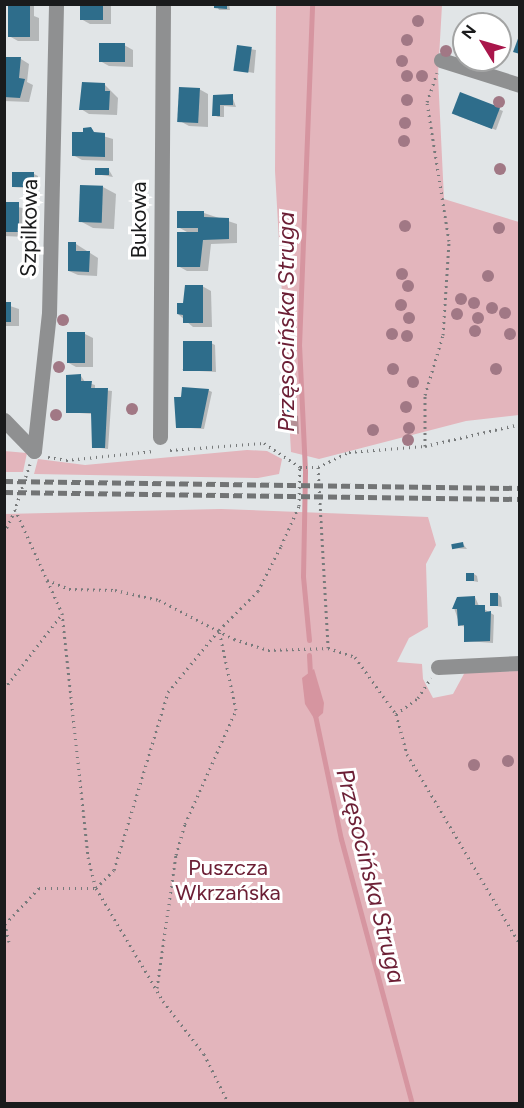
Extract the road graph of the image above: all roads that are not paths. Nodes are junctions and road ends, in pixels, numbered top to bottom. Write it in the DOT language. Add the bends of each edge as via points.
graph roads {
  1 [pos="56,4"];
  2 [pos="163,4"];
  3 [pos="441,60"];
  4 [pos="519,85"];
  5 [pos="4,420"];
  6 [pos="160,437"];
  7 [pos="519,663"];
  8 [pos="438,667"];
  1 -- 5 [label="street, Szpilkowa" via="49,314 34,451"];
  2 -- 6 [label="street, Bukowa"];
  3 -- 4 [label="street"];
  7 -- 8 [label="street"];
}
